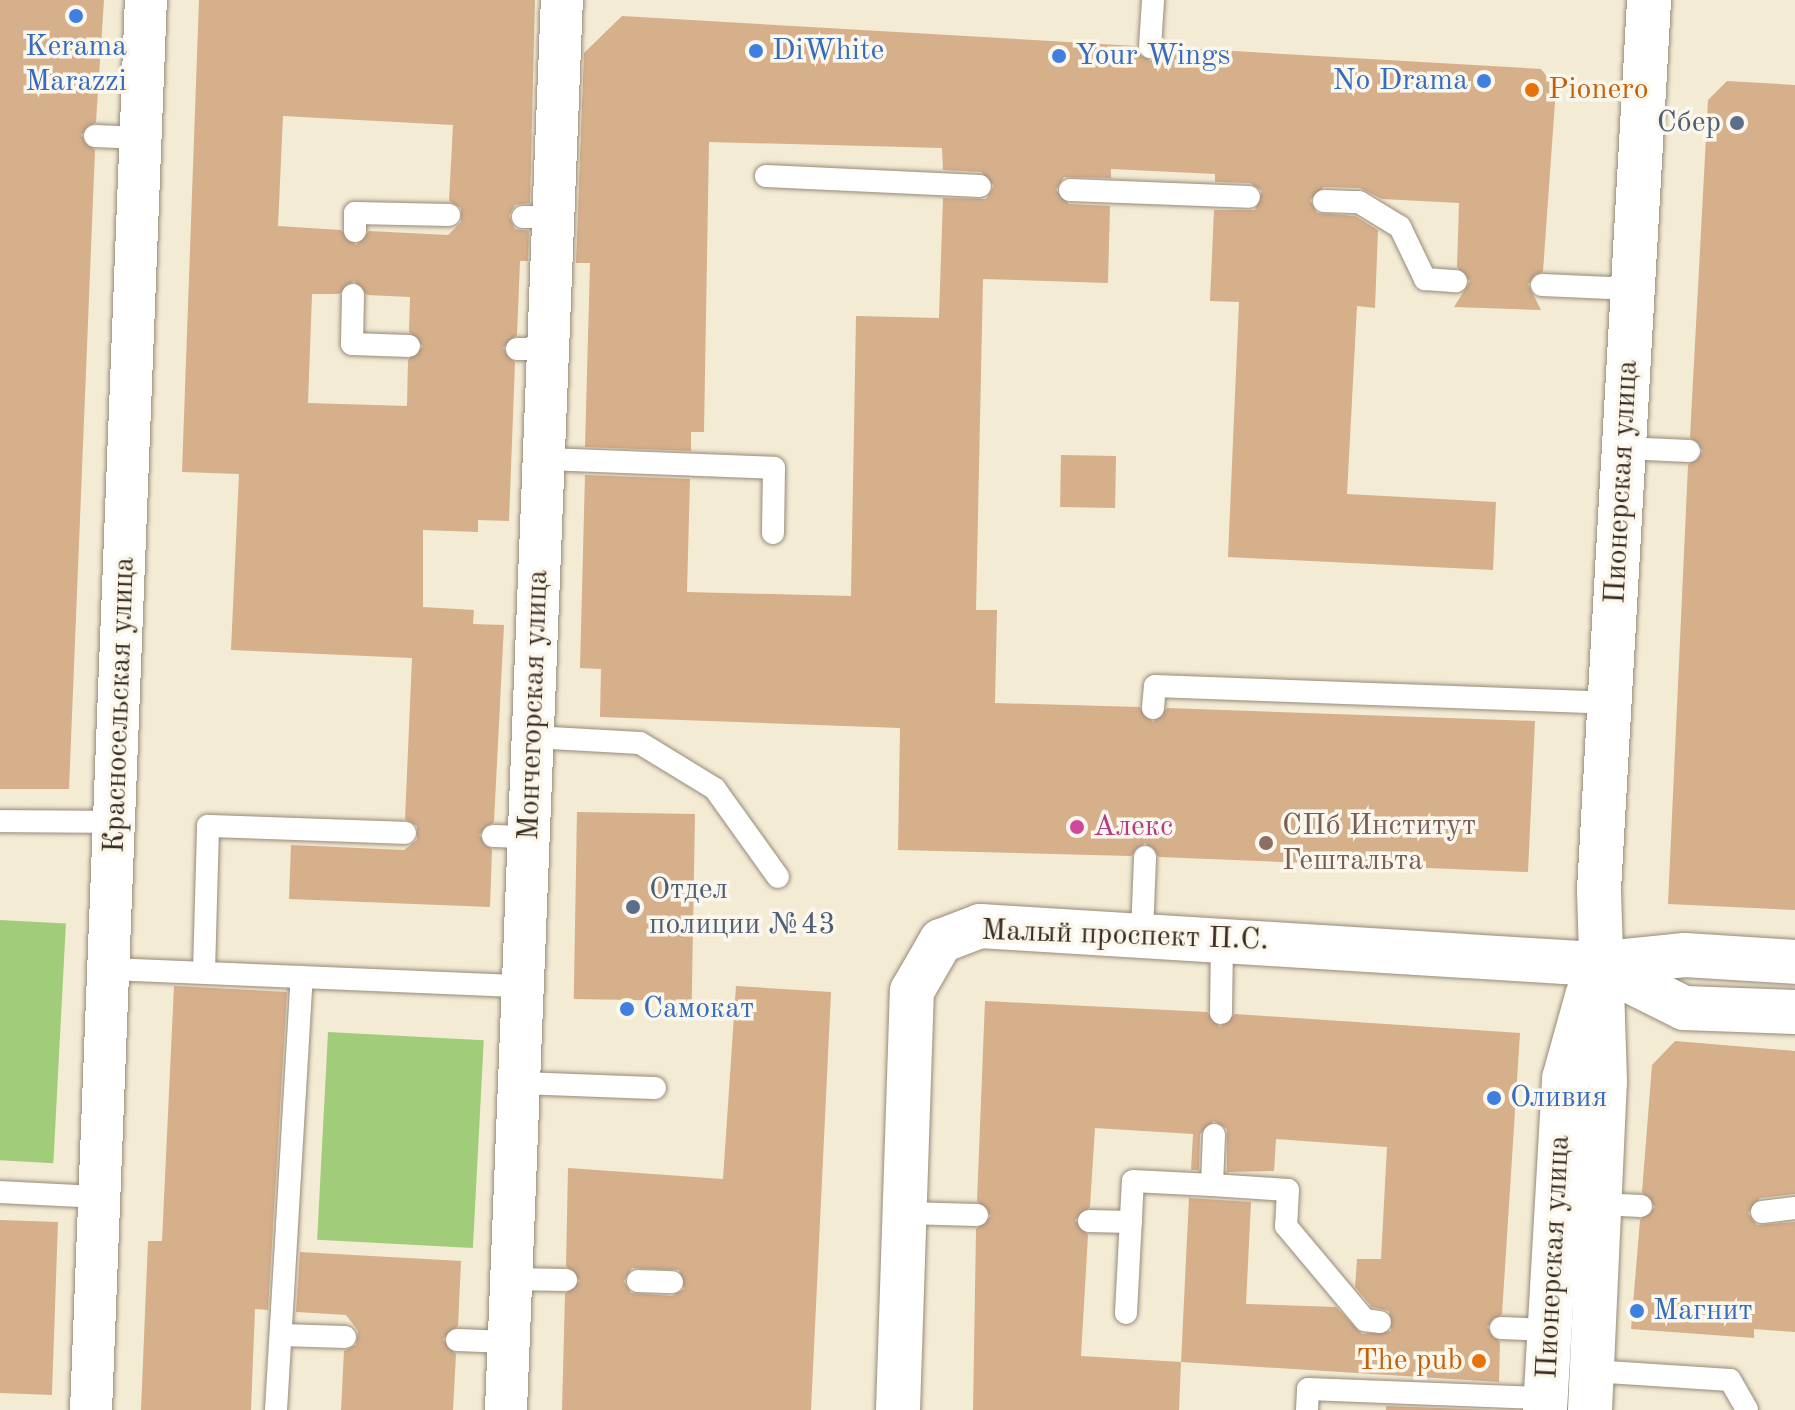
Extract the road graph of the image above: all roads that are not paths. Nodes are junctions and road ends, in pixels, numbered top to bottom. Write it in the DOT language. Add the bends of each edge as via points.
graph roads {
  1 [pos="146,0"];
  2 [pos="562,0"];
  3 [pos="1153,0"];
  4 [pos="1649,0"];
  5 [pos="1150,47"];
  6 [pos="95,136"];
  7 [pos="141,138"];
  8 [pos="766,176"];
  9 [pos="980,186"];
  10 [pos="1070,190"];
  11 [pos="1249,197"];
  12 [pos="1324,201"];
  13 [pos="449,215"];
  14 [pos="355,231"];
  15 [pos="1456,281"];
  16 [pos="1542,285"];
  17 [pos="1633,289"];
  18 [pos="353,295"];
  19 [pos="409,346"];
  20 [pos="1624,448"];
  21 [pos="1689,451"];
  22 [pos="544,459"];
  23 [pos="773,533"];
  24 [pos="1609,703"];
  25 [pos="1153,708"];
  26 [pos="533,737"];
  27 [pos="0,821"];
  28 [pos="116,822"];
  29 [pos="405,833"];
  30 [pos="1145,857"];
  31 [pos="778,877"];
  32 [pos="1142,933"];
  33 [pos="1222,937"];
  34 [pos="1795,962"];
  35 [pos="1596,964"];
  36 [pos="109,969"];
  37 [pos="204,972"];
  38 [pos="302,977"];
  39 [pos="523,986"];
  40 [pos="1795,1012"];
  41 [pos="1221,1013"];
  42 [pos="519,1083"];
  43 [pos="655,1088"];
  44 [pos="1214,1135"];
  45 [pos="1212,1185"];
  46 [pos="0,1192"];
  47 [pos="100,1197"];
  48 [pos="1795,1208"];
  49 [pos="1762,1212"];
  50 [pos="905,1213"];
  51 [pos="977,1215"];
  52 [pos="1089,1221"];
  53 [pos="1131,1222"];
  54 [pos="511,1279"];
  55 [pos="566,1280"];
  56 [pos="638,1281"];
  57 [pos="672,1282"];
  58 [pos="1126,1313"];
  59 [pos="1380,1322"];
  60 [pos="1501,1328"];
  61 [pos="1549,1330"];
  62 [pos="281,1335"];
  63 [pos="345,1337"];
  64 [pos="457,1340"];
  65 [pos="509,1342"];
  66 [pos="1591,1390"];
  67 [pos="1546,1404"];
  68 [pos="91,1410"];
  69 [pos="276,1410"];
  70 [pos="506,1410"];
  71 [pos="898,1410"];
  72 [pos="1307,1410"];
  73 [pos="1747,1410"];
  1 -- 7 [label="street, Красносельская улица"];
  2 -- 22 [label="street, Мончегорская улица" via="538,217 533,349"];
  3 -- 5 [label="lane"];
  4 -- 17 [label="street, Пионерская улица"];
  6 -- 7 [label="lane"];
  7 -- 28 [label="street, Красносельская улица"];
  8 -- 9 [label="lane"];
  10 -- 11 [label="lane" via="1143,182"];
  12 -- 15 [label="lane" via="1359,202 1400,227 1425,279"];
  13 -- 14 [label="lane" via="355,213"];
  16 -- 17 [label="lane"];
  17 -- 20 [label="street, Пионерская улица"];
  18 -- 19 [label="lane" via="352,344"];
  20 -- 21 [label="lane"];
  20 -- 24 [label="street, Пионерская улица"];
  22 -- 23 [label="lane" via="774,468"];
  22 -- 26 [label="street, Мончегорская улица"];
  24 -- 25 [label="lane" via="1155,686"];
  24 -- 35 [label="street, Пионерская улица"];
  26 -- 31 [label="lane" via="640,743 715,789"];
  26 -- 39 [label="street, Мончегорская улица" via="511,836"];
  27 -- 28 [label="lane"];
  28 -- 36 [label="street, Красносельская улица"];
  29 -- 37 [label="lane" via="208,826"];
  30 -- 32 [label="lane"];
  32 -- 33 [label="street, Малый проспект П.С."];
  32 -- 50 [label="street, Малый проспект П.С." via="980,926 941,941 921,964 912,991"];
  33 -- 35 [label="street, Малый проспект П.С."];
  33 -- 41 [label="lane"];
  34 -- 35 [label="street, Малый проспект П.С." via="1685,955"];
  35 -- 40 [label="street, Малый проспект П.С." via="1684,1008"];
  35 -- 61 [label="street, Пионерская улица" via="1564,1079"];
  35 -- 66 [label="street, Пионерская улица" via="1620,1205"];
  36 -- 37 [label="lane"];
  36 -- 47 [label="street, Красносельская улица"];
  37 -- 38 [label="lane"];
  38 -- 39 [label="lane"];
  38 -- 62 [label="lane"];
  39 -- 42 [label="street, Мончегорская улица"];
  42 -- 43 [label="lane"];
  42 -- 54 [label="street, Мончегорская улица"];
  44 -- 45 [label="lane"];
  45 -- 53 [label="lane" via="1133,1181"];
  45 -- 59 [label="lane" via="1288,1190 1286,1226 1365,1320"];
  46 -- 47 [label="lane"];
  47 -- 68 [label="street, Красносельская улица"];
  48 -- 49 [label="lane"];
  50 -- 51 [label="lane"];
  50 -- 71 [label="street, Малый проспект П.С."];
  52 -- 53 [label="lane"];
  53 -- 58 [label="lane"];
  54 -- 55 [label="lane"];
  54 -- 65 [label="street, Мончегорская улица"];
  56 -- 57 [label="lane"];
  60 -- 61 [label="lane"];
  61 -- 67 [label="street, Пионерская улица"];
  62 -- 63 [label="lane"];
  62 -- 69 [label="lane"];
  64 -- 65 [label="lane"];
  65 -- 70 [label="street, Мончегорская улица"];
  66 -- 73 [label="lane" via="1730,1380"];
  67 -- 72 [label="lane" via="1308,1389"];
}
